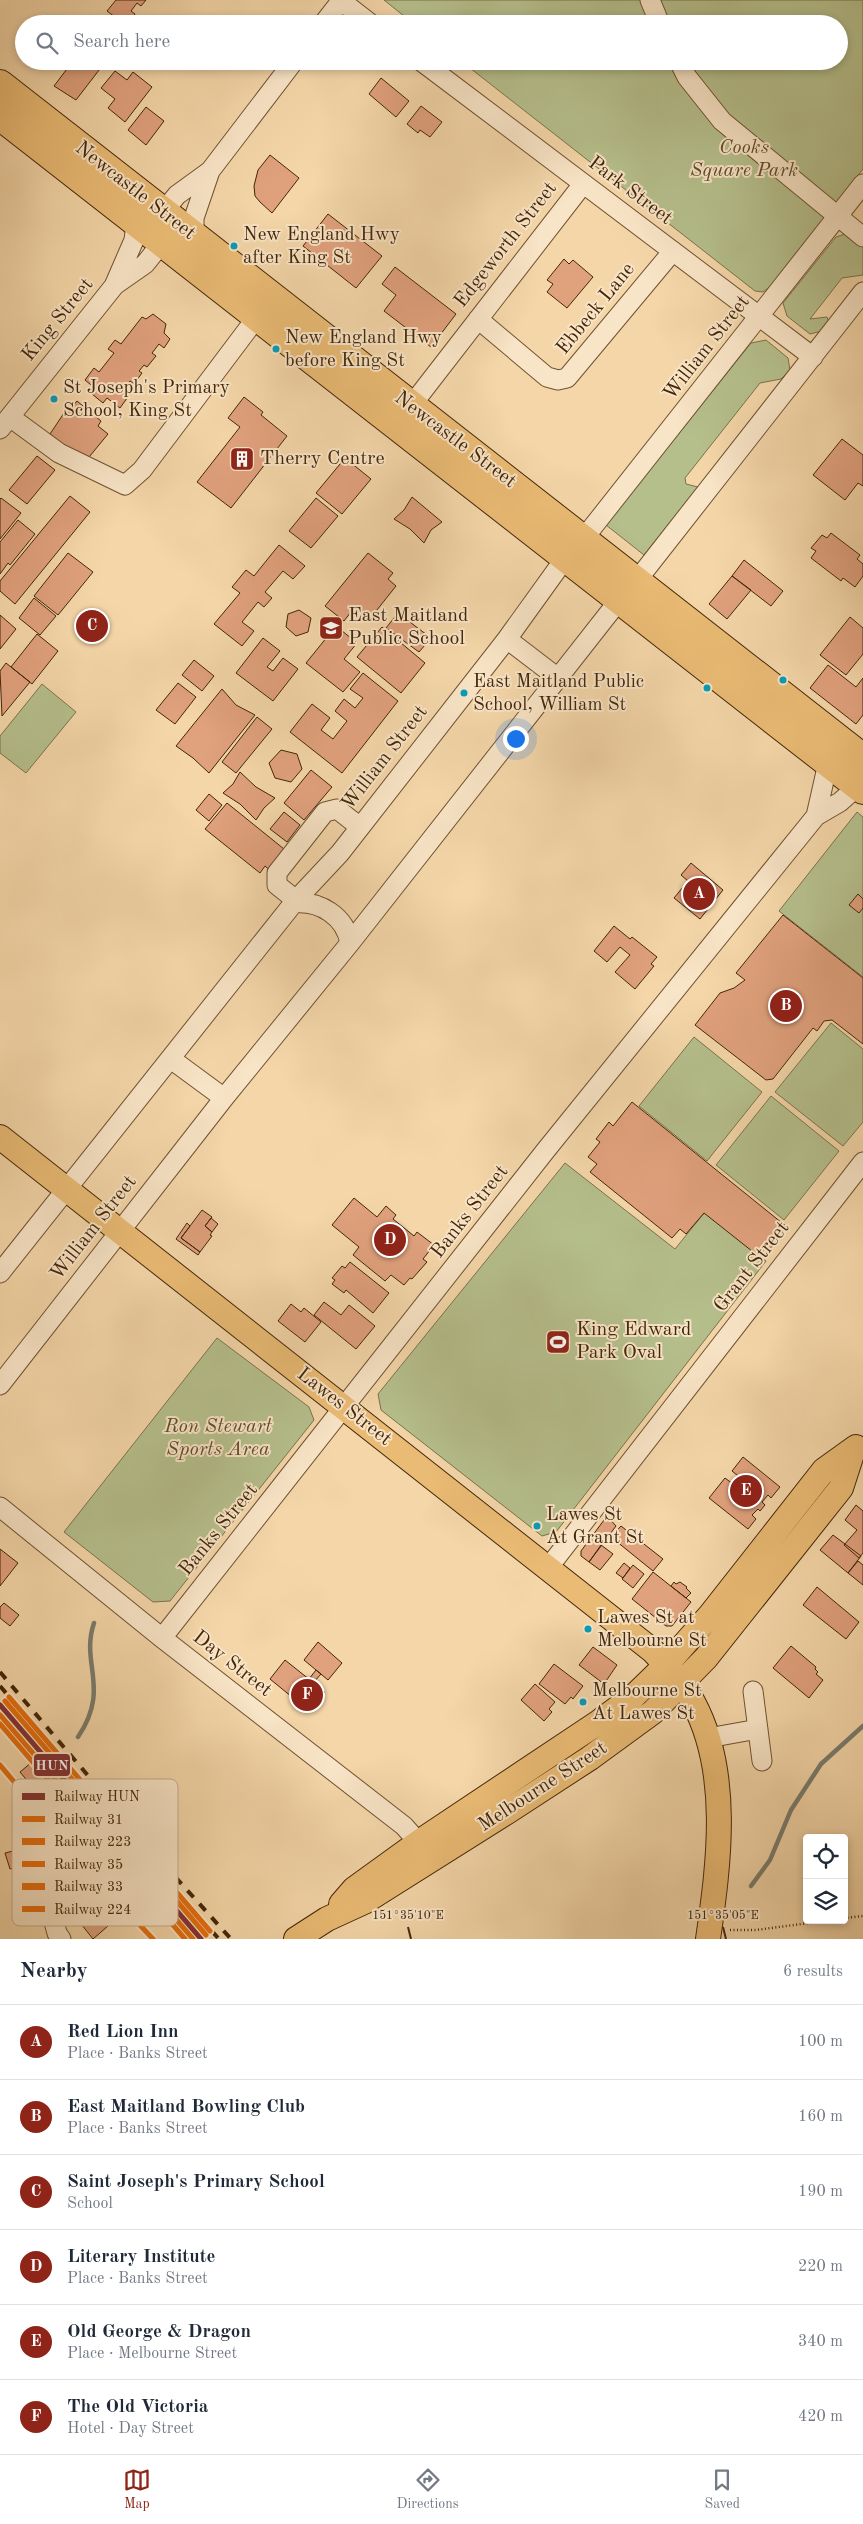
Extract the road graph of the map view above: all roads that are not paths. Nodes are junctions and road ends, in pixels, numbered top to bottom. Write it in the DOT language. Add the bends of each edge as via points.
graph roads {
  1 [pos="340,0"];
  2 [pos="650,0"];
  3 [pos="329,15"];
  4 [pos="359,15"];
  5 [pos="656,15"];
  6 [pos="287,70"];
  7 [pos="433,70"];
  8 [pos="684,70"];
  9 [pos="0,84"];
  10 [pos="0,116"];
  11 [pos="210,171"];
  12 [pos="118,177"];
  13 [pos="583,184"];
  14 [pos="863,184"];
  15 [pos="163,212"];
  16 [pos="837,216"];
  17 [pos="136,224"];
  18 [pos="194,237"];
  19 [pos="863,237"];
  20 [pos="161,244"];
  21 [pos="673,251"];
  22 [pos="205,277"];
  23 [pos="114,286"];
  24 [pos="863,292"];
  25 [pos="761,316"];
  26 [pos="257,317"];
  27 [pos="478,319"];
  28 [pos="813,357"];
  29 [pos="411,406"];
  30 [pos="5,423"];
  31 [pos="575,548"];
  32 [pos="629,589"];
  33 [pos="507,639"];
  34 [pos="558,678"];
  35 [pos="861,752"];
  36 [pos="828,763"];
  37 [pos="861,788"];
  38 [pos="816,816"];
  39 [pos="360,827"];
  40 [pos="296,902"];
  41 [pos="350,943"];
  42 [pos="171,1059"];
  43 [pos="224,1098"];
  44 [pos="0,1136"];
  45 [pos="863,1162"];
  46 [pos="66,1190"];
  47 [pos="119,1231"];
  48 [pos="0,1273"];
  49 [pos="0,1385"];
  50 [pos="346,1408"];
  51 [pos="860,1450"];
  52 [pos="0,1507"];
  53 [pos="548,1568"];
  54 [pos="162,1638"];
  55 [pos="666,1665"];
  56 [pos="682,1684"];
  57 [pos="753,1691"];
  58 [pos="758,1729"];
  59 [pos="708,1738"];
  60 [pos="762,1761"];
  61 [pos="425,1850"];
  62 [pos="296,1939"];
  63 [pos="709,1939"];
  1 -- 3 [label="street"];
  1 -- 4 [label="street"];
  2 -- 5 [label="street"];
  6 -- 11 [label="street"];
  7 -- 13 [label="street, Park Street"];
  8 -- 16 [label="street" via="722,121"];
  9 -- 12 [label="highway, Newcastle Street"];
  10 -- 17 [label="highway, Newcastle Street"];
  11 -- 15 [label="street" via="177,195"];
  11 -- 18 [label="street" via="194,218"];
  12 -- 15 [label="highway, Newcastle Street"];
  12 -- 20 [label="highway" via="131,199 151,221"];
  13 -- 21 [label="street, Park Street"];
  13 -- 27 [label="street, Edgeworth Street"];
  14 -- 16 [label="street, William Street"];
  15 -- 18 [label="highway, Newcastle Street"];
  15 -- 22 [label="highway" via="173,238 196,260"];
  16 -- 19 [label="street"];
  16 -- 25 [label="street, William Street"];
  17 -- 20 [label="highway, Newcastle Street"];
  17 -- 23 [label="street, King Street" via="134,240"];
  18 -- 29 [label="highway, Newcastle Street"];
  20 -- 22 [label="highway, Newcastle Street"];
  20 -- 23 [label="street, King Street" via="145,264"];
  21 -- 25 [label="street, Park Street"];
  21 -- 27 [label="street, Ebbeck Lane" via="567,378 547,377"];
  22 -- 26 [label="highway, Newcastle Street"];
  23 -- 30 [label="street, King Street"];
  24 -- 28 [label="street, William Street"];
  25 -- 28 [label="street, Park Street"];
  25 -- 31 [label="street, William Street"];
  26 -- 30 [label="street" via="142,470 125,486"];
  26 -- 31 [label="highway, Newcastle Street"];
  27 -- 29 [label="street, Edgeworth Street"];
  28 -- 32 [label="street, William Street"];
  29 -- 31 [label="highway, Newcastle Street"];
  31 -- 32 [label="highway, Newcastle Street"];
  31 -- 33 [label="street, William Street"];
  32 -- 34 [label="street, William Street"];
  32 -- 35 [label="highway, Newcastle Street"];
  32 -- 36 [label="highway, Newcastle Street"];
  33 -- 34 [label="street"];
  33 -- 39 [label="street, William Street"];
  34 -- 41 [label="street, William Street"];
  35 -- 37 [label="highway"];
  36 -- 37 [label="highway, Newcastle Street"];
  36 -- 38 [label="street, Banks Street"];
  37 -- 38 [label="street, Banks Street"];
  38 -- 50 [label="street, Banks Street" via="546,1150"];
  39 -- 40 [label="street, William Street"];
  39 -- 40 [label="street" via="337,809 325,812 277,872 277,885"];
  40 -- 41 [label="street" via="320,905 343,924"];
  40 -- 42 [label="street, William Street"];
  41 -- 43 [label="street, William Street"];
  42 -- 43 [label="street"];
  42 -- 46 [label="street, William Street"];
  43 -- 47 [label="street, William Street"];
  44 -- 46 [label="main road, Lawes Street"];
  45 -- 53 [label="street, Grant Street"];
  46 -- 47 [label="main road, Lawes Street"];
  46 -- 48 [label="street, William Street"];
  47 -- 49 [label="street, William Street"];
  47 -- 50 [label="main road, Lawes Street"];
  50 -- 53 [label="main road, Lawes Street"];
  50 -- 54 [label="street, Banks Street"];
  51 -- 55 [label="main road, Melbourne Street" via="824,1470 711,1614"];
  51 -- 56 [label="main road, Melbourne Street" via="841,1488"];
  52 -- 54 [label="street, Day Street"];
  53 -- 55 [label="main road, Lawes Street" via="653,1651"];
  54 -- 61 [label="street, Day Street" via="397,1820"];
  55 -- 56 [label="main road, Lawes Street"];
  55 -- 61 [label="main road, Melbourne Street" via="634,1696"];
  56 -- 59 [label="main road, Lawes Street"];
  56 -- 61 [label="main road, Melbourne Street" via="653,1712 590,1758"];
  57 -- 58 [label="street"];
  58 -- 59 [label="street"];
  58 -- 60 [label="street"];
  59 -- 63 [label="main road, Lawes Street" via="718,1798 718,1848"];
  61 -- 62 [label="main road, Melbourne Street" via="364,1902 327,1919"];
}
